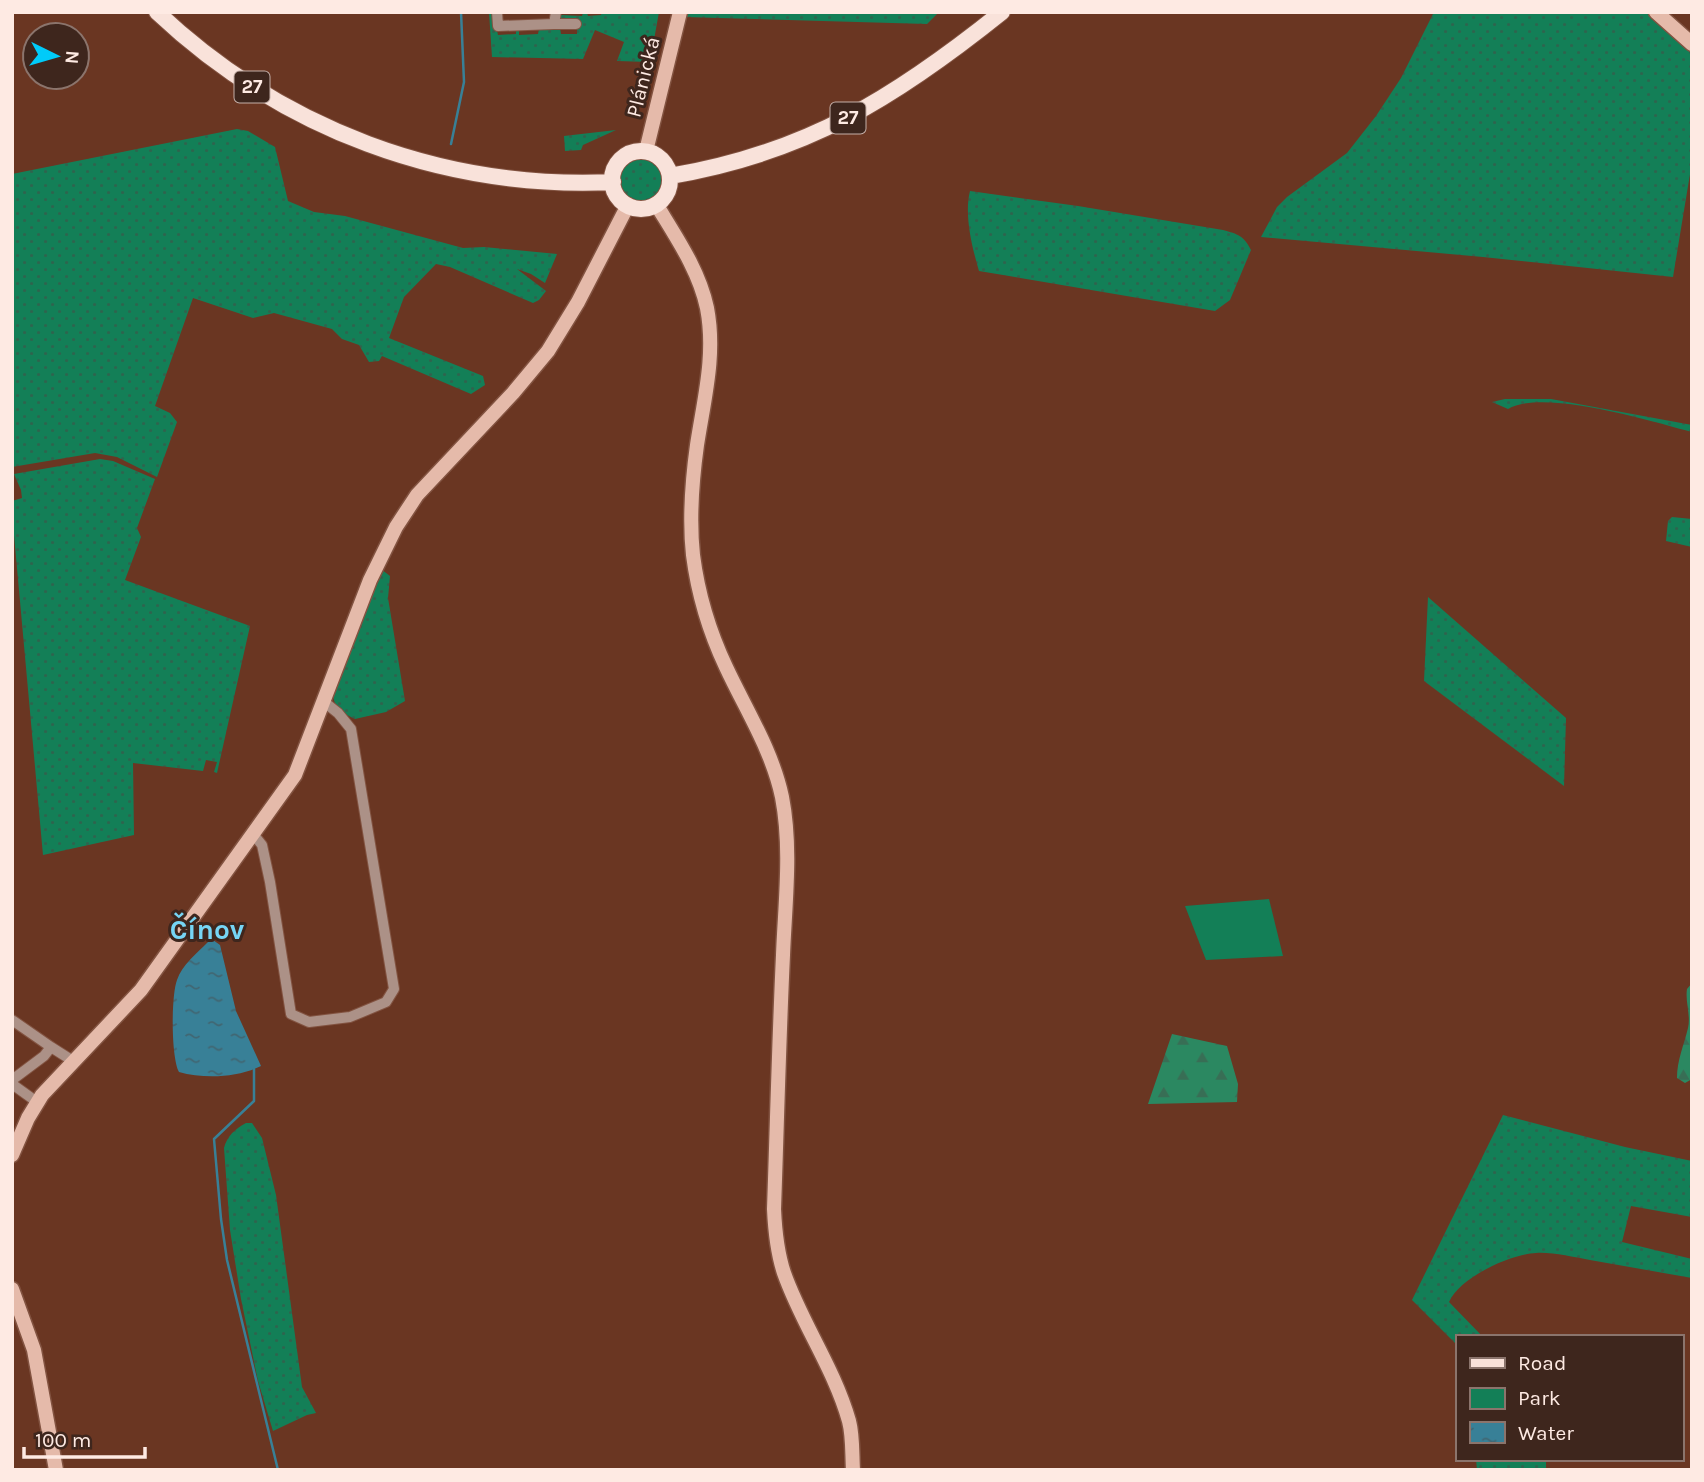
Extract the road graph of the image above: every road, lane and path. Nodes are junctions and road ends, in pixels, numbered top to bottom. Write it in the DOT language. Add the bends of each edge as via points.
graph roads {
  1 [pos="157,12"];
  2 [pos="497,12"];
  3 [pos="556,12"];
  4 [pos="680,12"];
  5 [pos="1002,12"];
  6 [pos="1656,12"];
  7 [pos="576,23"];
  8 [pos="554,24"];
  9 [pos="1692,44"];
  10 [pos="646,151"];
  11 [pos="670,176"];
  12 [pos="613,182"];
  13 [pos="656,204"];
  14 [pos="628,205"];
  15 [pos="323,701"];
  16 [pos="254,835"];
  17 [pos="12,1020"];
  18 [pos="51,1047"];
  19 [pos="73,1061"];
  20 [pos="12,1082"];
  21 [pos="37,1102"];
  22 [pos="12,1155"];
  23 [pos="12,1289"];
  24 [pos="57,1470"];
  25 [pos="853,1470"];
  1 -- 12 [label="main road, 27" via="206,55 255,89 309,120 368,145 483,175 547,182"];
  2 -- 8 [label="street" via="498,26"];
  3 -- 8 [label="street"];
  4 -- 10 [label="main road, Plánická"];
  5 -- 11 [label="main road, 27" via="917,77 851,117 762,154"];
  6 -- 9 [label="main road"];
  7 -- 8 [label="street"];
  10 -- 11 [label="main road" via="662,159"];
  10 -- 12 [label="main road" via="623,157"];
  11 -- 13 [label="main road" via="668,191"];
  12 -- 14 [label="main road"];
  13 -- 14 [label="main road" via="644,208"];
  13 -- 25 [label="main road" via="688,258 709,320 710,352 692,486 693,553 701,597 713,636 773,766 787,835 776,1244 797,1306 834,1377 850,1424"];
  14 -- 15 [label="main road" via="548,351 417,495 396,527"];
  15 -- 16 [label="main road" via="295,775"];
  15 -- 16 [label="street" via="351,729 394,989 386,1002 337,1020 309,1022 291,1014 271,882 262,845"];
  16 -- 19 [label="main road" via="141,990"];
  17 -- 18 [label="street"];
  18 -- 19 [label="street"];
  18 -- 20 [label="street"];
  19 -- 21 [label="main road"];
  20 -- 21 [label="street"];
  21 -- 22 [label="main road"];
  23 -- 24 [label="main road" via="34,1350"];
}
